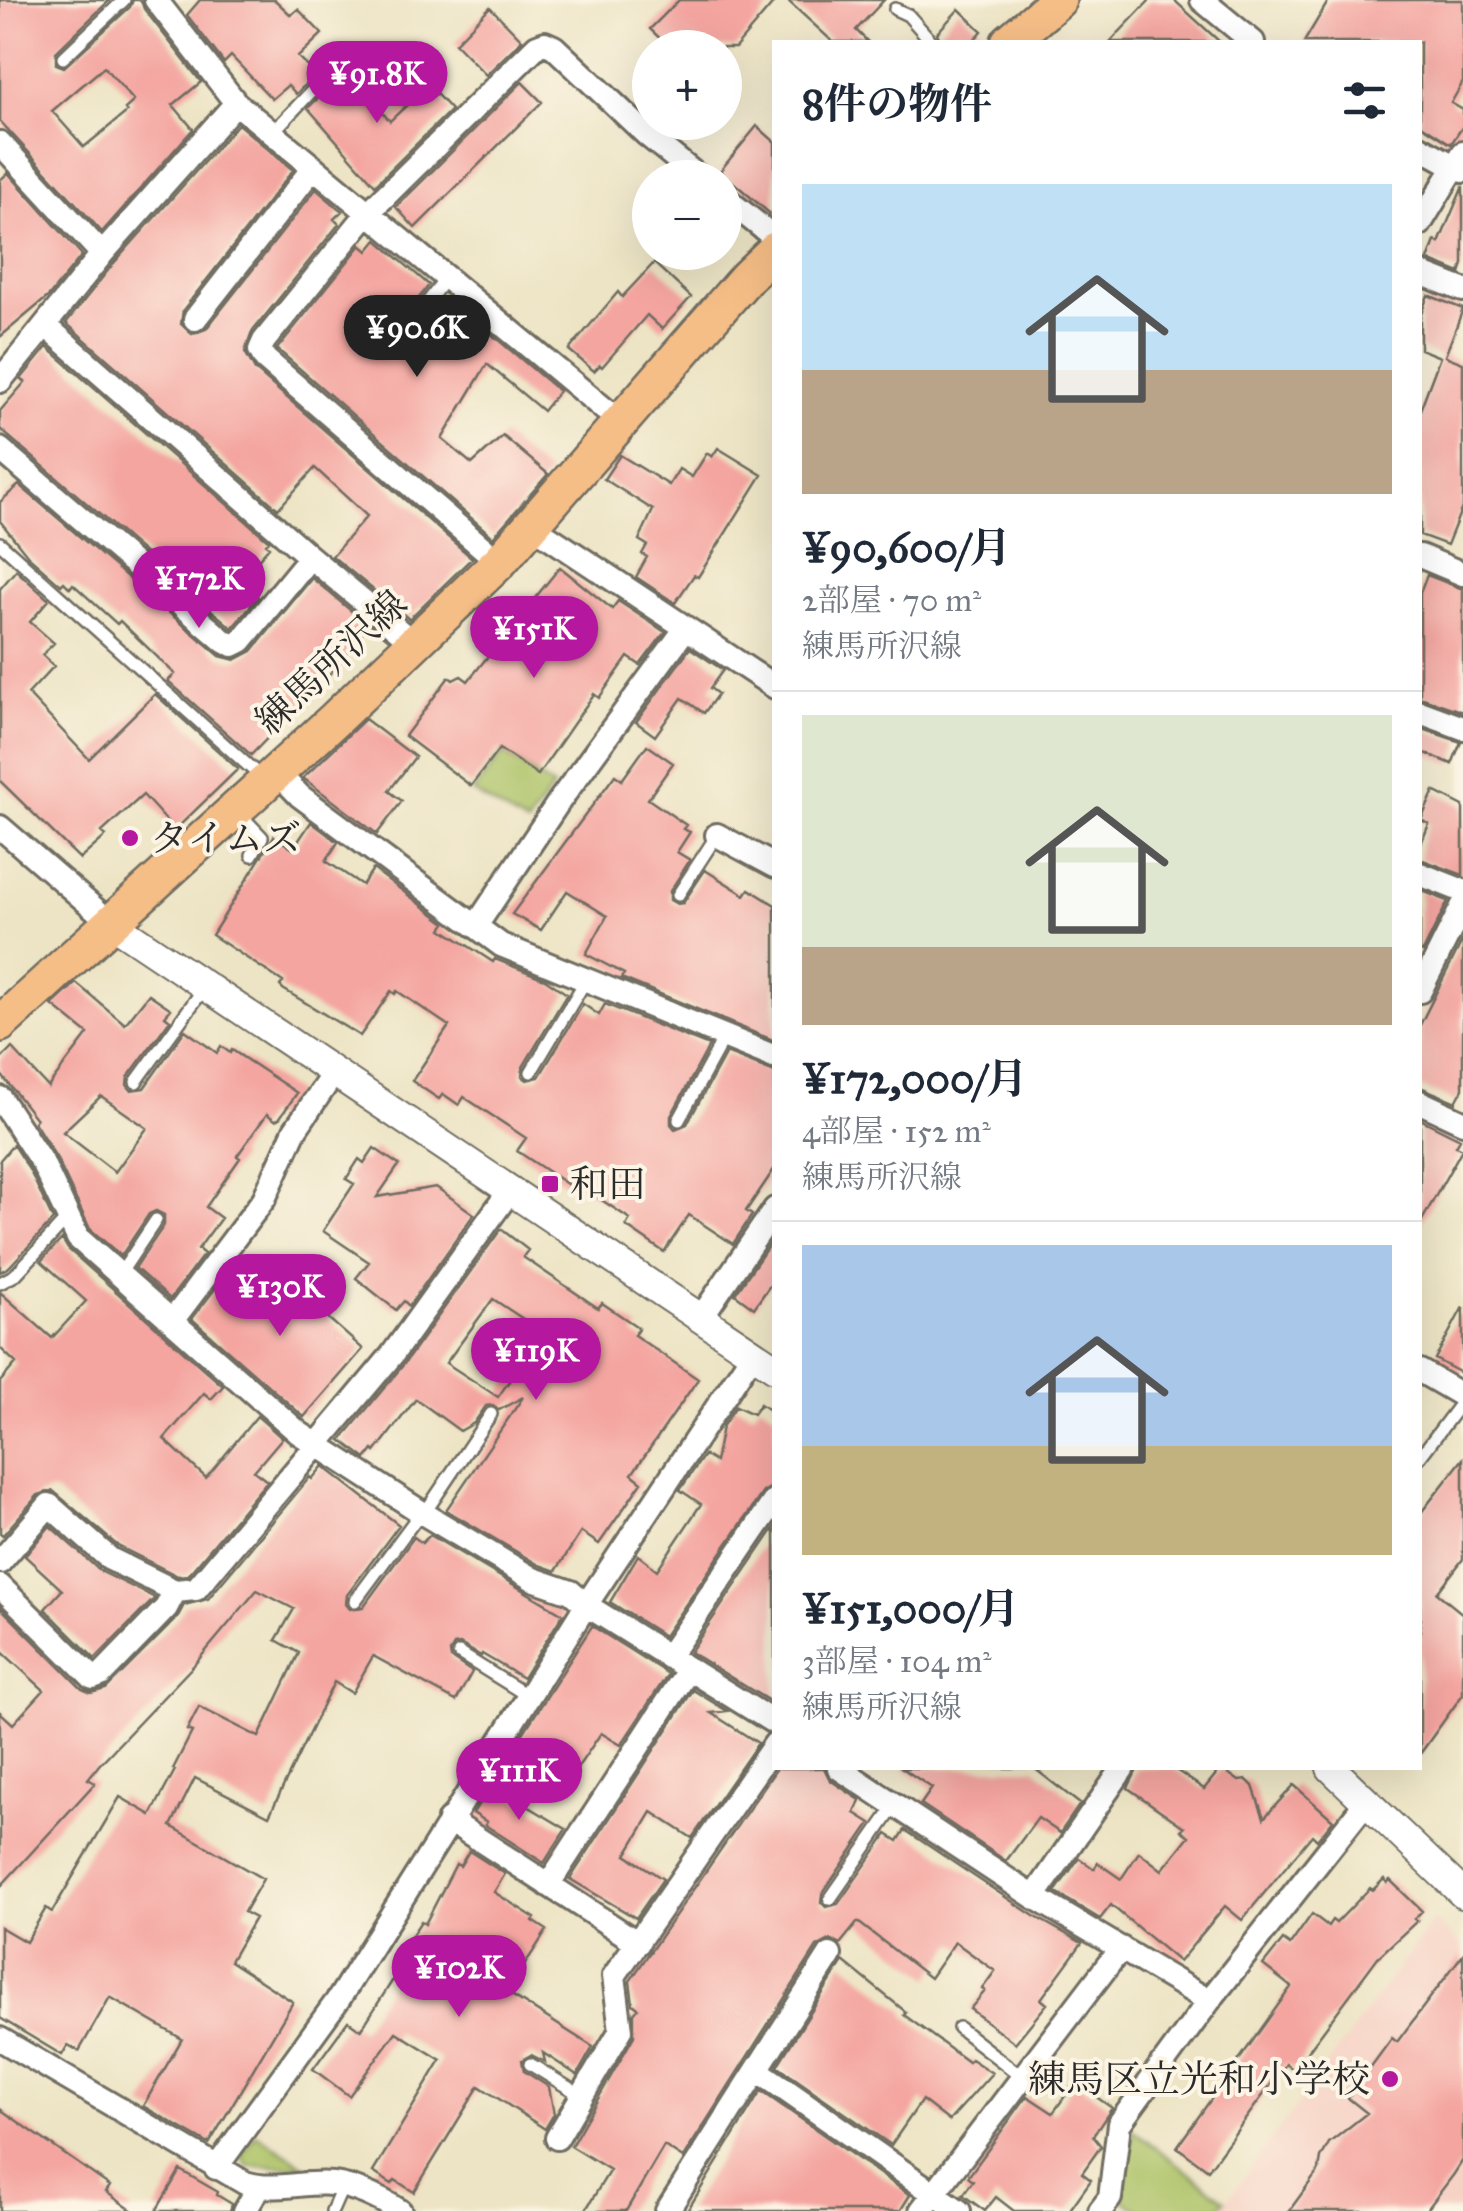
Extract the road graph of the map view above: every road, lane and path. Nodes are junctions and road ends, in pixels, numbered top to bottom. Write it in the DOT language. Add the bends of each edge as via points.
graph roads {
  1 [pos="124,0"];
  2 [pos="156,0"];
  3 [pos="1058,0"];
  4 [pos="1202,0"];
  5 [pos="896,9"];
  6 [pos="930,40"];
  7 [pos="1012,40"];
  8 [pos="1247,40"];
  9 [pos="64,58"];
  10 [pos="330,73"];
  11 [pos="236,103"];
  12 [pos="272,133"];
  13 [pos="0,143"];
  14 [pos="1422,148"];
  15 [pos="678,160"];
  16 [pos="1460,164"];
  17 [pos="314,168"];
  18 [pos="367,214"];
  19 [pos="742,215"];
  20 [pos="1422,221"];
  21 [pos="772,245"];
  22 [pos="772,251"];
  23 [pos="102,254"];
  24 [pos="1422,274"];
  25 [pos="446,278"];
  26 [pos="1463,290"];
  27 [pos="195,319"];
  28 [pos="44,325"];
  29 [pos="390,351"];
  30 [pos="1,376"];
  31 [pos="620,422"];
  32 [pos="0,448"];
  33 [pos="530,525"];
  34 [pos="0,543"];
  35 [pos="310,557"];
  36 [pos="1422,557"];
  37 [pos="499,562"];
  38 [pos="1463,574"];
  39 [pos="686,628"];
  40 [pos="415,644"];
  41 [pos="772,685"];
  42 [pos="1422,713"];
  43 [pos="1463,728"];
  44 [pos="271,776"];
  45 [pos="235,808"];
  46 [pos="0,827"];
  47 [pos="718,836"];
  48 [pos="252,855"];
  49 [pos="772,864"];
  50 [pos="1422,875"];
  51 [pos="1463,892"];
  52 [pos="678,895"];
  53 [pos="1463,904"];
  54 [pos="110,922"];
  55 [pos="476,926"];
  56 [pos="586,980"];
  57 [pos="205,987"];
  58 [pos="1422,987"];
  59 [pos="0,1024"];
  60 [pos="724,1036"];
  61 [pos="772,1056"];
  62 [pos="531,1072"];
  63 [pos="333,1074"];
  64 [pos="136,1082"];
  65 [pos="0,1098"];
  66 [pos="1422,1103"];
  67 [pos="679,1120"];
  68 [pos="1463,1122"];
  69 [pos="511,1189"];
  70 [pos="772,1213"];
  71 [pos="68,1218"];
  72 [pos="156,1220"];
  73 [pos="120,1274"];
  74 [pos="0,1282"];
  75 [pos="700,1319"];
  76 [pos="172,1321"];
  77 [pos="764,1360"];
  78 [pos="1422,1372"];
  79 [pos="1463,1398"];
  80 [pos="490,1414"];
  81 [pos="318,1446"];
  82 [pos="1422,1453"];
  83 [pos="772,1504"];
  84 [pos="423,1513"];
  85 [pos="0,1562"];
  86 [pos="0,1586"];
  87 [pos="175,1591"];
  88 [pos="356,1601"];
  89 [pos="586,1605"];
  90 [pos="459,1653"];
  91 [pos="668,1656"];
  92 [pos="689,1670"];
  93 [pos="528,1696"];
  94 [pos="772,1721"];
  95 [pos="772,1748"];
  96 [pos="842,1770"];
  97 [pos="1122,1770"];
  98 [pos="1333,1770"];
  99 [pos="1367,1801"];
  100 [pos="894,1807"];
  101 [pos="449,1820"];
  102 [pos="548,1885"];
  103 [pos="1462,1892"];
  104 [pos="1034,1896"];
  105 [pos="830,1899"];
  106 [pos="638,1943"];
  107 [pos="1121,1948"];
  108 [pos="830,1954"];
  109 [pos="1209,2001"];
  110 [pos="959,2028"];
  111 [pos="0,2039"];
  112 [pos="530,2064"];
  113 [pos="756,2070"];
  114 [pos="1022,2077"];
  115 [pos="582,2096"];
  116 [pos="557,2138"];
  117 [pos="216,2168"];
  118 [pos="343,2186"];
  119 [pos="260,2187"];
  120 [pos="927,2202"];
  121 [pos="245,2211"];
  122 [pos="332,2211"];
  123 [pos="400,2211"];
  124 [pos="667,2211"];
  125 [pos="959,2211"];
  126 [pos="1100,2211"];
  1 -- 9 [label="lane"];
  2 -- 11 [label="street"];
  3 -- 7 [label="main road"];
  4 -- 8 [label="street"];
  5 -- 6 [label="lane"];
  10 -- 12 [label="lane"];
  11 -- 12 [label="street"];
  11 -- 23 [label="street"];
  12 -- 17 [label="street"];
  13 -- 23 [label="street"];
  14 -- 16 [label="street"];
  15 -- 18 [label="street" via="545,43"];
  16 -- 20 [label="street"];
  17 -- 18 [label="street"];
  17 -- 27 [label="street"];
  18 -- 25 [label="street"];
  18 -- 37 [label="street" via="260,350"];
  19 -- 21 [label="street"];
  22 -- 31 [label="main road, 練馬所沢線"];
  23 -- 28 [label="street"];
  24 -- 26 [label="street"];
  25 -- 29 [label="lane"];
  25 -- 31 [label="street"];
  28 -- 30 [label="street"];
  28 -- 35 [label="street"];
  31 -- 33 [label="main road, 練馬所沢線"];
  32 -- 35 [label="street" via="233,645"];
  33 -- 37 [label="main road, 練馬所沢線"];
  33 -- 39 [label="street"];
  34 -- 44 [label="lane"];
  35 -- 40 [label="street"];
  36 -- 38 [label="street"];
  37 -- 40 [label="main road, 練馬所沢線"];
  39 -- 41 [label="street"];
  39 -- 55 [label="street"];
  40 -- 44 [label="main road, 練馬所沢線"];
  42 -- 43 [label="street"];
  44 -- 45 [label="main road, 練馬所沢線"];
  44 -- 55 [label="street"];
  45 -- 48 [label="lane" via="262,837"];
  45 -- 54 [label="main road, 練馬所沢線"];
  46 -- 54 [label="street"];
  47 -- 49 [label="street"];
  47 -- 52 [label="lane"];
  50 -- 51 [label="street"];
  53 -- 58 [label="street"];
  54 -- 57 [label="street"];
  54 -- 59 [label="main road, 練馬所沢線"];
  55 -- 56 [label="street" via="501,945"];
  56 -- 60 [label="street"];
  56 -- 62 [label="lane"];
  57 -- 63 [label="street"];
  57 -- 64 [label="lane"];
  60 -- 61 [label="street"];
  60 -- 67 [label="lane"];
  63 -- 69 [label="street"];
  63 -- 76 [label="street" via="295,1130 264,1200"];
  65 -- 71 [label="street"];
  66 -- 68 [label="street"];
  69 -- 75 [label="street"];
  69 -- 81 [label="street"];
  70 -- 75 [label="street"];
  71 -- 73 [label="street" via="78,1238"];
  71 -- 74 [label="lane" via="15,1275"];
  72 -- 73 [label="lane"];
  73 -- 76 [label="street"];
  75 -- 77 [label="street"];
  76 -- 81 [label="street"];
  77 -- 89 [label="street"];
  78 -- 79 [label="street"];
  79 -- 82 [label="lane"];
  80 -- 84 [label="lane"];
  81 -- 84 [label="street"];
  81 -- 87 [label="street" via="196,1589"];
  83 -- 91 [label="street"];
  84 -- 88 [label="lane"];
  84 -- 89 [label="street"];
  85 -- 87 [label="street" via="49,1505 110,1559"];
  86 -- 87 [label="street" via="93,1678 166,1608"];
  89 -- 91 [label="street"];
  89 -- 93 [label="street"];
  90 -- 93 [label="lane"];
  91 -- 92 [label="street"];
  92 -- 94 [label="street"];
  92 -- 102 [label="street"];
  93 -- 101 [label="street"];
  95 -- 106 [label="street"];
  96 -- 100 [label="street"];
  97 -- 104 [label="street"];
  98 -- 99 [label="street"];
  99 -- 103 [label="street"];
  99 -- 109 [label="street"];
  100 -- 104 [label="street"];
  100 -- 105 [label="lane"];
  101 -- 102 [label="street"];
  101 -- 117 [label="street" via="340,1997"];
  102 -- 106 [label="street"];
  104 -- 107 [label="street"];
  106 -- 115 [label="street" via="614,1976 621,2030"];
  107 -- 109 [label="street"];
  107 -- 114 [label="street"];
  108 -- 113 [label="street"];
  109 -- 126 [label="street" via="1118,2124 1110,2198"];
  110 -- 114 [label="lane"];
  111 -- 117 [label="street"];
  112 -- 115 [label="lane"];
  113 -- 120 [label="street"];
  113 -- 124 [label="street"];
  114 -- 120 [label="street"];
  115 -- 116 [label="street"];
  117 -- 119 [label="street"];
  118 -- 119 [label="street"];
  118 -- 122 [label="lane"];
  118 -- 123 [label="street"];
  119 -- 121 [label="street"];
  120 -- 125 [label="street"];
}
